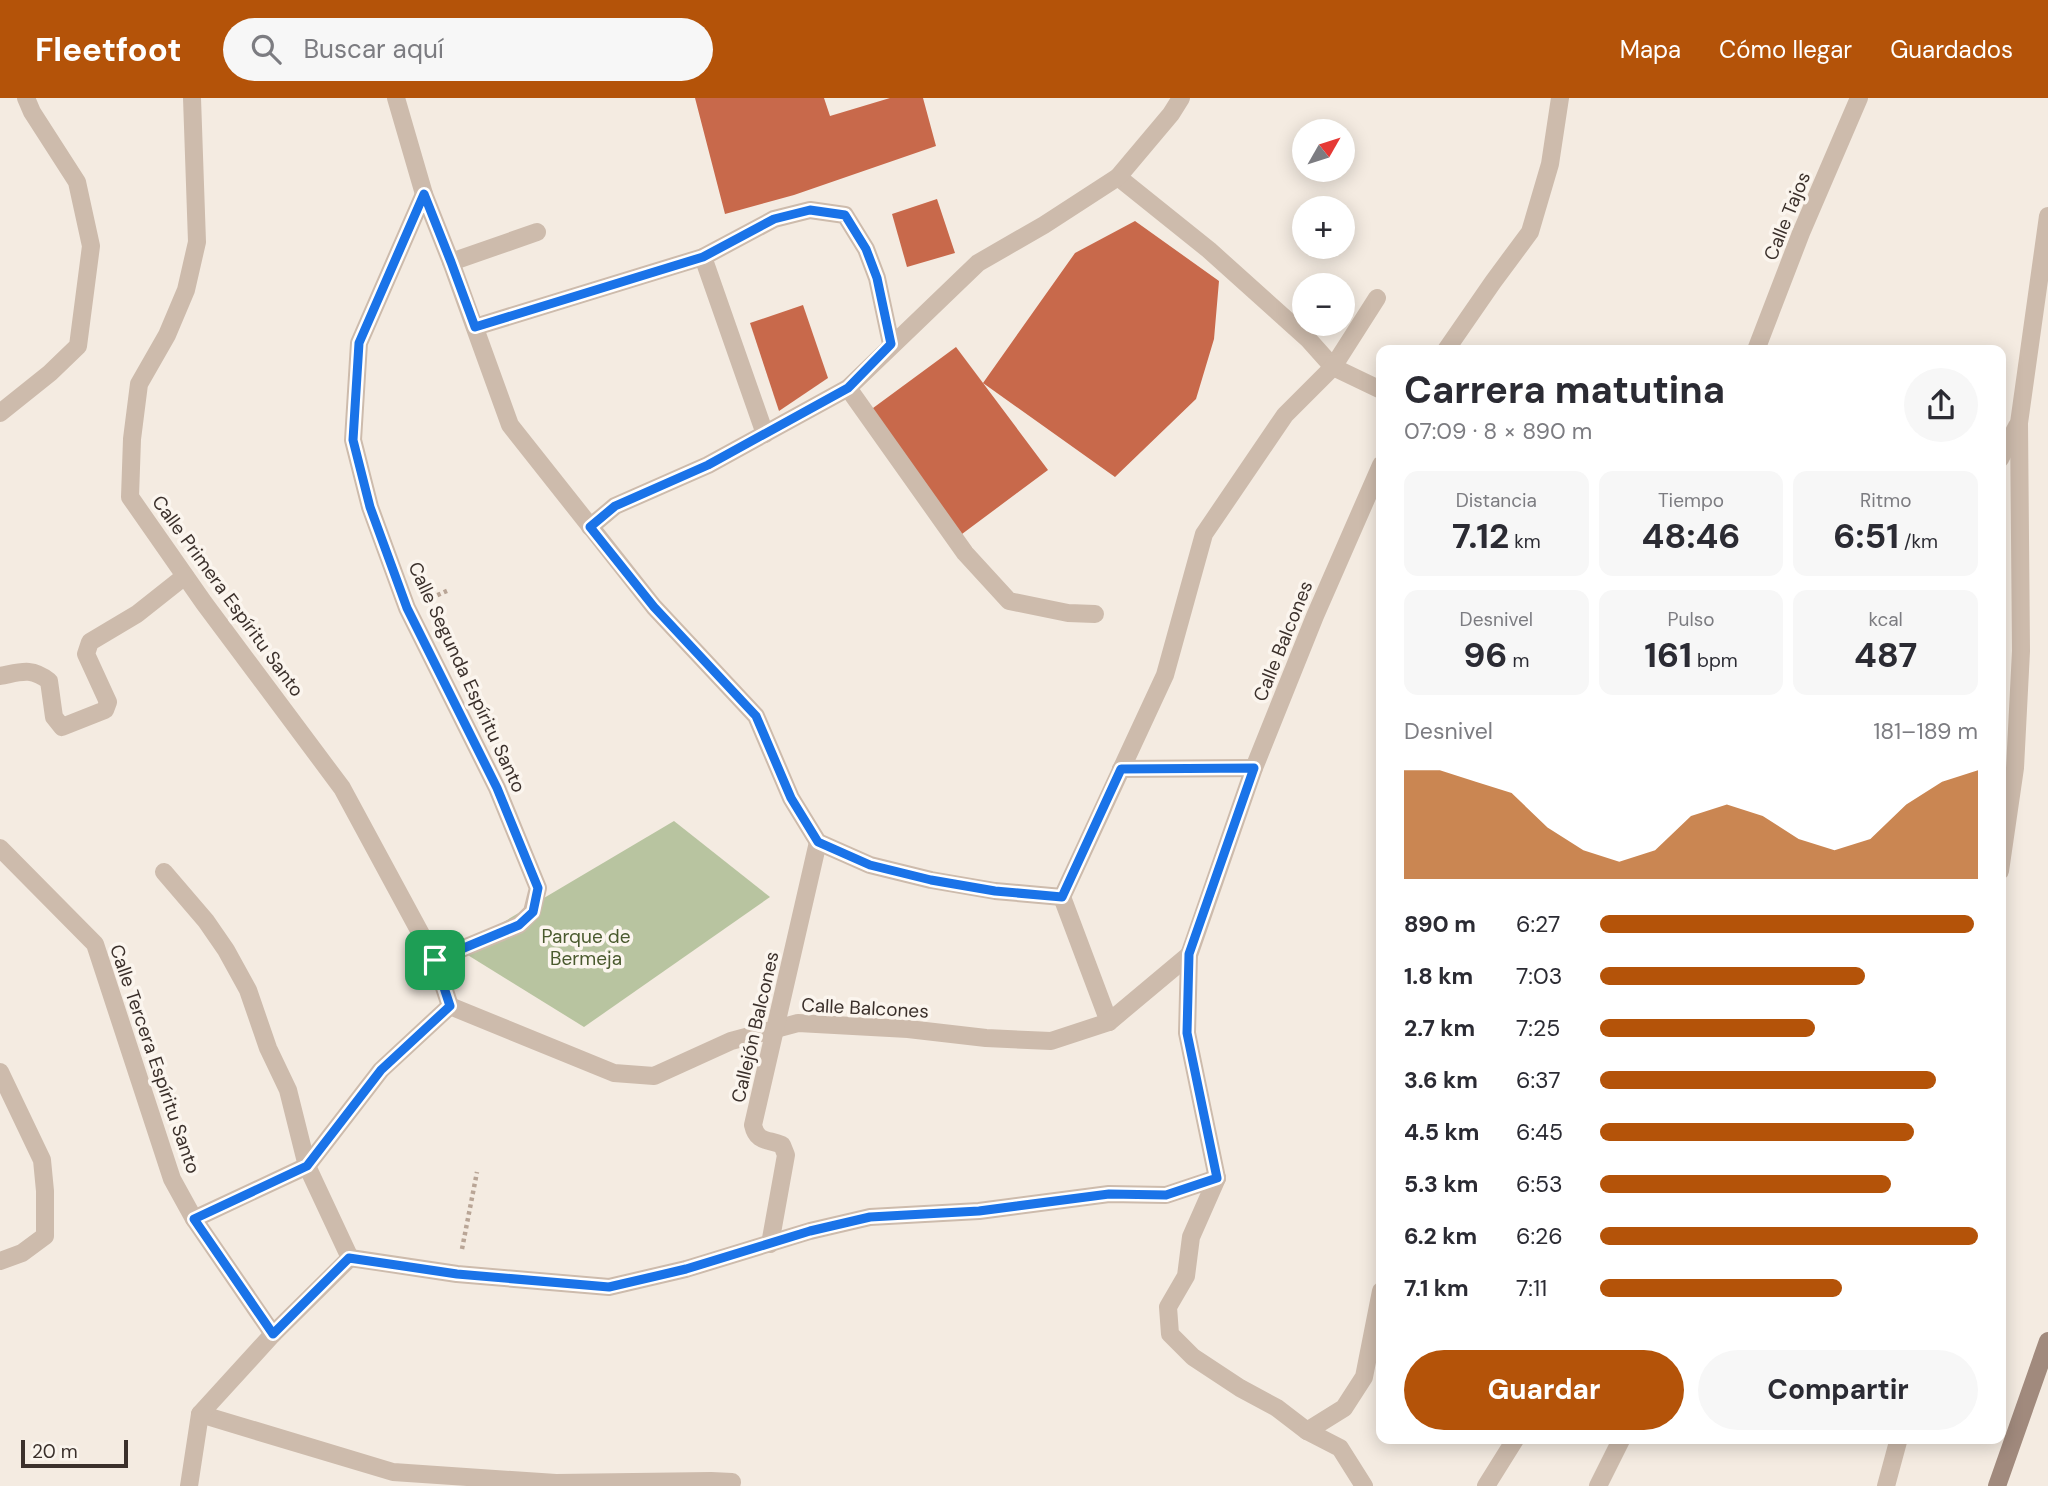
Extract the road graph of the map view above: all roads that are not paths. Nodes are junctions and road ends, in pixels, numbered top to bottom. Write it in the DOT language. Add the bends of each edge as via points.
graph roads {
  1 [pos="26,98"];
  2 [pos="192,98"];
  3 [pos="396,98"];
  4 [pos="1181,98"];
  5 [pos="1560,98"];
  6 [pos="1859,98"];
  7 [pos="1118,177"];
  8 [pos="424,194"];
  9 [pos="2048,216"];
  10 [pos="537,232"];
  11 [pos="703,257"];
  12 [pos="451,262"];
  13 [pos="1377,298"];
  14 [pos="475,327"];
  15 [pos="891,344"];
  16 [pos="1449,345"];
  17 [pos="1758,345"];
  18 [pos="1333,367"];
  19 [pos="848,388"];
  20 [pos="1376,388"];
  21 [pos="0,412"];
  22 [pos="2019,423"];
  23 [pos="765,434"];
  24 [pos="2006,448"];
  25 [pos="1376,476"];
  26 [pos="590,527"];
  27 [pos="185,576"];
  28 [pos="1095,614"];
  29 [pos="0,676"];
  30 [pos="1254,768"];
  31 [pos="1121,769"];
  32 [pos="2006,830"];
  33 [pos="818,842"];
  34 [pos="0,848"];
  35 [pos="164,872"];
  36 [pos="1062,897"];
  37 [pos="1189,954"];
  38 [pos="435,960"];
  39 [pos="450,1006"];
  40 [pos="1109,1022"];
  41 [pos="777,1028"];
  42 [pos="0,1072"];
  43 [pos="307,1166"];
  44 [pos="1217,1178"];
  45 [pos="194,1219"];
  46 [pos="770,1244"];
  47 [pos="349,1258"];
  48 [pos="0,1261"];
  49 [pos="1376,1316"];
  50 [pos="273,1334"];
  51 [pos="2048,1341"];
  52 [pos="200,1414"];
  53 [pos="1307,1431"];
  54 [pos="1512,1444"];
  55 [pos="1619,1444"];
  56 [pos="1897,1444"];
  57 [pos="189,1486"];
  58 [pos="731,1486"];
  59 [pos="1364,1486"];
  60 [pos="1486,1486"];
  61 [pos="1598,1486"];
  62 [pos="1886,1486"];
  63 [pos="1997,1486"];
  1 -- 21 [label="street" via="77,182 91,246 78,346"];
  2 -- 27 [label="street, Calle Primera Espíritu Santo" via="197,242 186,290 139,384 130,497"];
  3 -- 8 [label="street"];
  4 -- 7 [label="street"];
  5 -- 16 [label="street" via="1550,164 1530,232"];
  6 -- 17 [label="street, Calle Tajos"];
  7 -- 15 [label="street" via="978,263"];
  7 -- 18 [label="street" via="1209,250"];
  8 -- 12 [label="street"];
  8 -- 38 [label="street, Calle Segunda Espíritu Santo" via="359,343 353,440 370,507 407,608 497,788 538,888 533,912 519,925"];
  9 -- 22 [label="street"];
  10 -- 12 [label="street"];
  11 -- 14 [label="street"];
  11 -- 15 [label="street" via="774,219 810,210 845,215 877,278"];
  11 -- 23 [label="street"];
  12 -- 14 [label="street"];
  13 -- 18 [label="street"];
  14 -- 26 [label="street" via="510,425"];
  15 -- 19 [label="street"];
  18 -- 20 [label="street"];
  18 -- 31 [label="street" via="1284,415 1204,534 1164,674"];
  19 -- 23 [label="street"];
  19 -- 28 [label="street" via="965,552 1009,601"];
  22 -- 24 [label="street"];
  22 -- 32 [label="street" via="2021,651 2015,768"];
  23 -- 26 [label="street" via="615,506"];
  25 -- 30 [label="street, Calle Balcones"];
  26 -- 33 [label="street" via="654,607 756,716 791,798"];
  27 -- 29 [label="street" via="137,614 90,642 86,654 104,688 105,710 62,727 54,717 49,681 37,672"];
  27 -- 38 [label="street, Calle Primera Espíritu Santo" via="342,788"];
  30 -- 31 [label="street"];
  30 -- 37 [label="street, Calle Balcones"];
  31 -- 36 [label="street"];
  33 -- 36 [label="street" via="870,865 931,880"];
  33 -- 41 [label="street, Callejón Balcones"];
  34 -- 45 [label="street, Calle Tercera Espíritu Santo" via="95,944 172,1179"];
  35 -- 43 [label="street" via="206,921 248,990 288,1090"];
  36 -- 40 [label="street"];
  37 -- 40 [label="street, Calle Balcones"];
  37 -- 44 [label="street, Calle Balcones" via="1187,1033"];
  38 -- 39 [label="street, Calle Primera Espíritu Santo"];
  39 -- 41 [label="street, Calle Balcones" via="614,1073 654,1076 731,1041"];
  39 -- 43 [label="street" via="381,1070"];
  40 -- 41 [label="street, Calle Balcones" via="1051,1041 798,1023"];
  41 -- 46 [label="street, Callejón Balcones" via="753,1125 755,1135 782,1145 786,1155"];
  42 -- 48 [label="street" via="42,1160 45,1236 22,1253"];
  43 -- 45 [label="street"];
  43 -- 47 [label="street"];
  44 -- 46 [label="street" via="1166,1195 1109,1194 979,1211 870,1217"];
  44 -- 53 [label="street" via="1191,1237 1186,1276 1168,1307 1170,1334 1193,1357"];
  45 -- 50 [label="street, Calle Tercera Espíritu Santo"];
  46 -- 47 [label="street" via="609,1287 457,1274"];
  47 -- 50 [label="street"];
  49 -- 53 [label="street" via="1364,1377 1344,1408"];
  50 -- 52 [label="street"];
  51 -- 63 [label="main road"];
  52 -- 57 [label="street"];
  52 -- 58 [label="street" via="393,1472 556,1483 711,1481 732,1482"];
  53 -- 59 [label="street" via="1340,1448"];
  54 -- 60 [label="street"];
  55 -- 61 [label="street"];
  56 -- 62 [label="street"];
}
